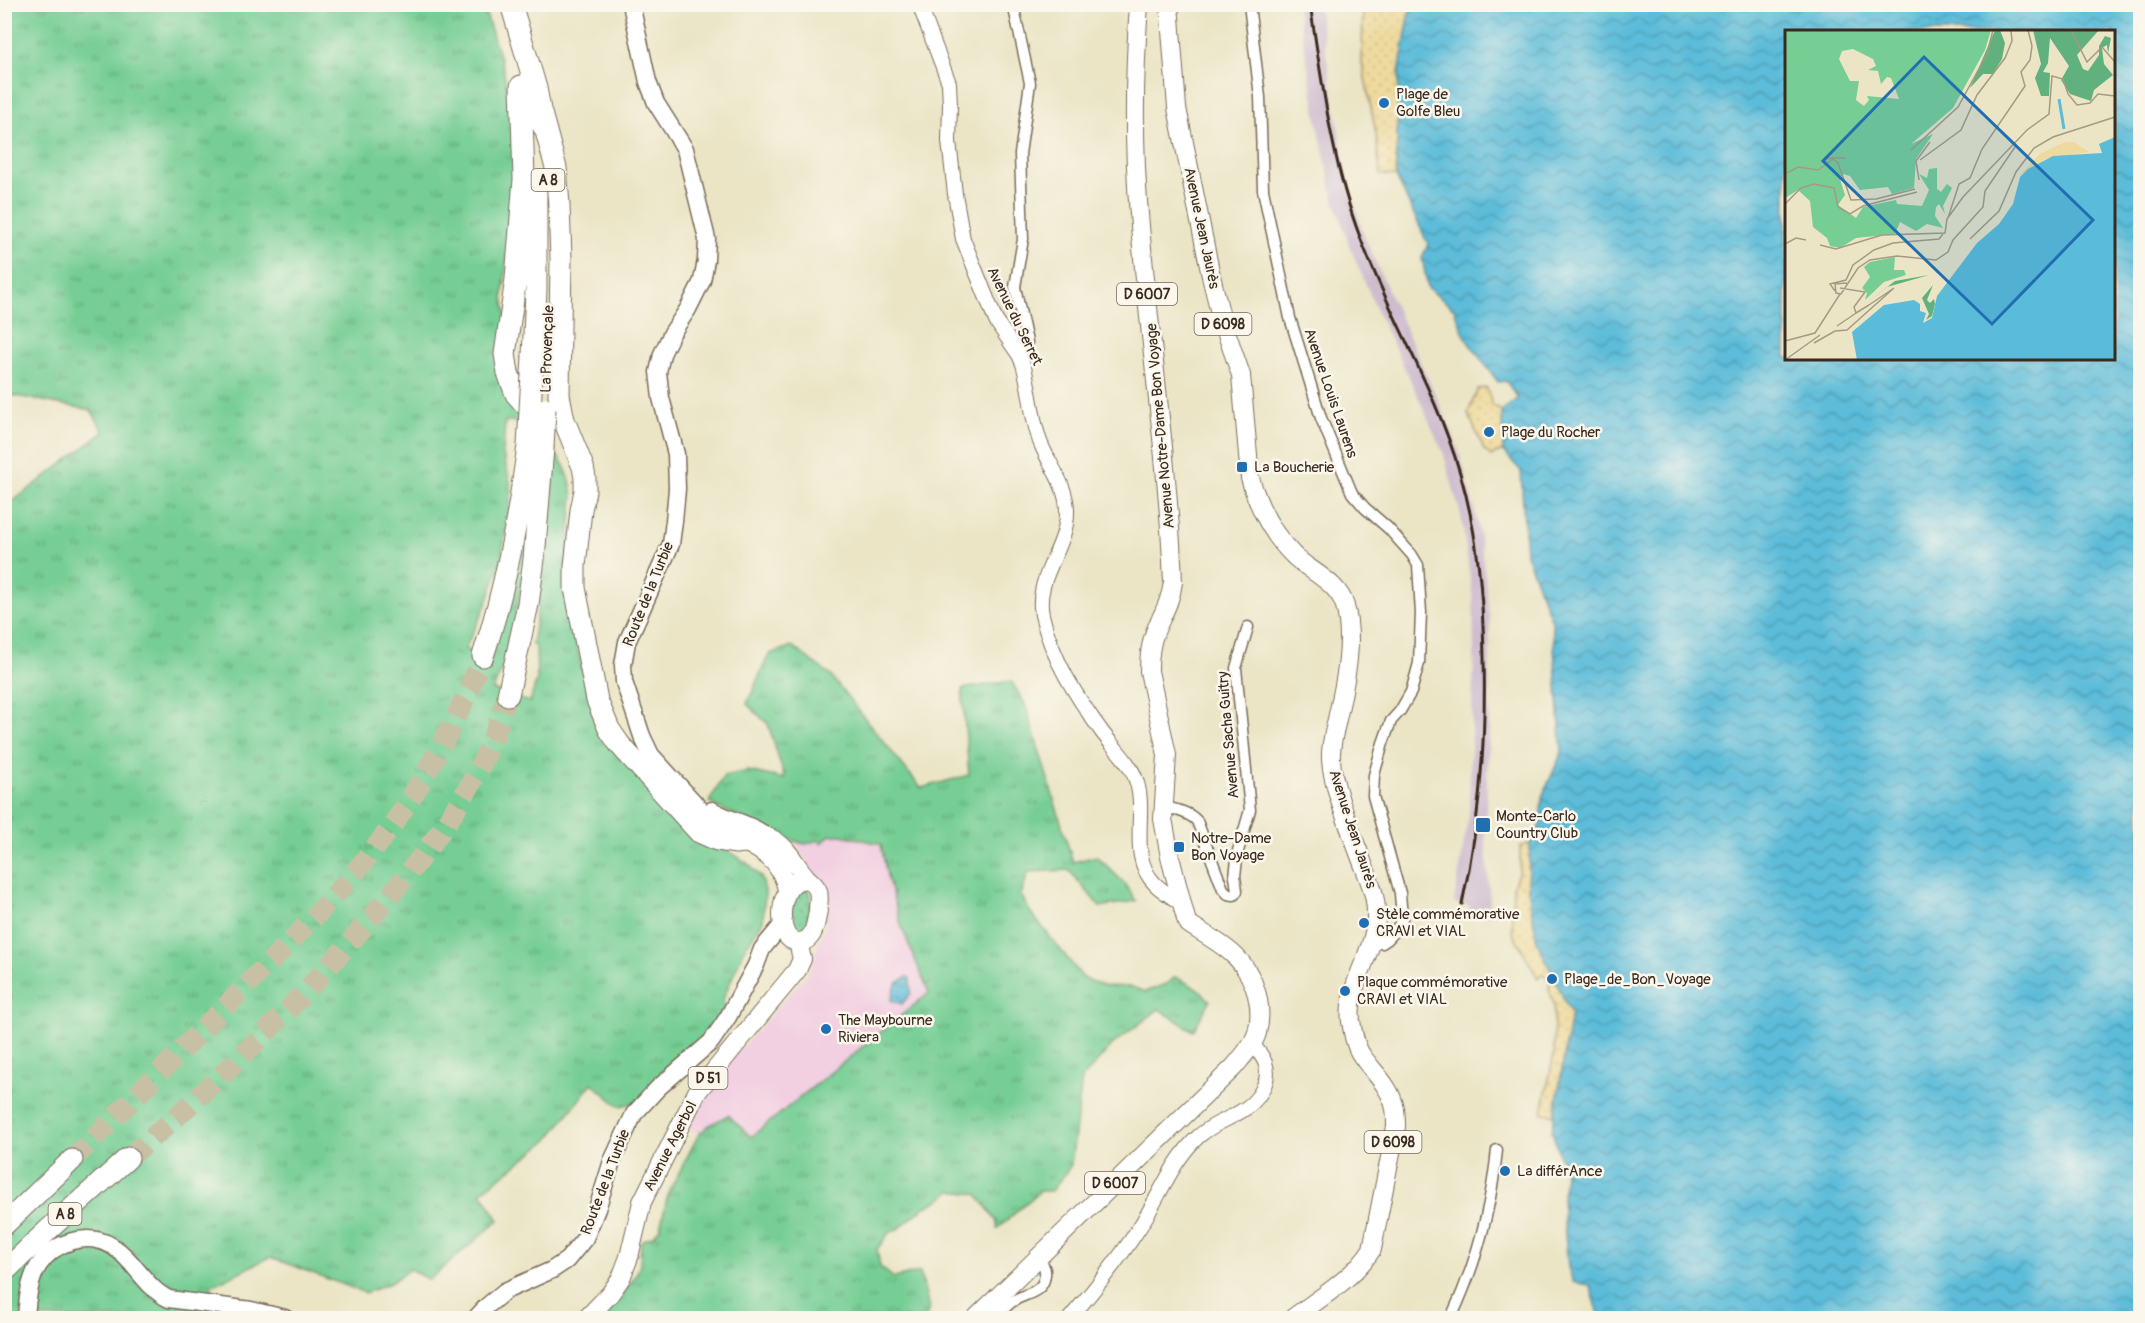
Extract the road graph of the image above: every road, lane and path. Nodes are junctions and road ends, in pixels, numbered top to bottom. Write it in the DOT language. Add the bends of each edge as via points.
graph roads {
  1 [pos="497,4"];
  2 [pos="511,4"];
  3 [pos="631,4"];
  4 [pos="919,4"];
  5 [pos="1013,4"];
  6 [pos="1139,4"];
  7 [pos="1169,4"];
  8 [pos="1249,4"];
  9 [pos="521,86"];
  10 [pos="541,113"];
  11 [pos="1019,355"];
  12 [pos="540,358"];
  13 [pos="535,447"];
  14 [pos="581,510"];
  15 [pos="1248,627"];
  16 [pos="483,656"];
  17 [pos="508,694"];
  18 [pos="688,795"];
  19 [pos="1163,807"];
  20 [pos="768,837"];
  21 [pos="737,838"];
  22 [pos="809,880"];
  23 [pos="787,889"];
  24 [pos="1181,893"];
  25 [pos="795,935"];
  26 [pos="1371,943"];
  27 [pos="1252,1045"];
  28 [pos="1497,1150"];
  29 [pos="128,1158"];
  30 [pos="72,1160"];
  31 [pos="4,1225"];
  32 [pos="1038,1257"];
  33 [pos="4,1272"];
  34 [pos="26,1318"];
  35 [pos="285,1318"];
  36 [pos="476,1318"];
  37 [pos="587,1318"];
  38 [pos="976,1318"];
  39 [pos="995,1318"];
  40 [pos="1070,1318"];
  41 [pos="1293,1318"];
  42 [pos="1451,1318"];
  1 -- 9 [label="highway, La Provençale / A 8"];
  2 -- 10 [label="highway, La Provençale / A 8"];
  3 -- 18 [label="main road, Route de la Turbie" via="648,82 684,149 707,239 702,280 672,333 658,372 676,454 674,521 671,544 627,642 623,673 646,746"];
  4 -- 11 [label="street, Avenue du Serret" via="949,83 949,141 963,239 996,321"];
  5 -- 11 [label="street" via="1030,83 1020,154 1023,239 1015,287 1027,342"];
  6 -- 19 [label="main road, Avenue Notre-Dame Bon Voyage / D 6007" via="1135,69 1139,213 1173,582 1170,600 1154,634 1149,664 1167,755"];
  7 -- 26 [label="main road, Avenue Jean Jaurès / D 6098" via="1177,108 1211,276 1241,375 1249,470 1255,493 1285,547 1336,590 1346,609 1348,648 1331,760 1373,891 1377,913"];
  8 -- 26 [label="street, Avenue Louis Laurens" via="1260,97 1263,190 1290,318 1319,412 1352,493 1418,565 1422,613 1419,663 1411,692 1387,732 1374,775 1373,796 1400,893 1402,919 1388,939"];
  9 -- 12 [label="highway, La Provençale / A 8" via="535,186"];
  9 -- 14 [label="highway" via="524,179 506,364 516,394 572,460"];
  10 -- 12 [label="highway, La Provençale / A 8" via="549,199"];
  10 -- 14 [label="highway" via="556,168 559,205 559,395 564,420 583,467 585,491"];
  11 -- 24 [label="street, Avenue du Serret" via="1041,444 1067,501 1064,537 1042,590 1042,613 1059,666 1136,777 1140,795 1140,857 1147,874 1155,885"];
  12 -- 13 [label="highway, La Provençale / A 8, bridge"];
  13 -- 16 [label="highway, La Provençale / A 8" via="511,556"];
  13 -- 17 [label="highway, La Provençale / A 8" via="534,559"];
  14 -- 21 [label="highway" via="575,588 597,700 609,729 699,831 735,843"];
  15 -- 19 [label="street, Avenue Sacha Guitry" via="1236,668 1250,810 1238,851 1234,895 1223,888 1197,821"];
  18 -- 20 [label="main road, Route de la Turbie"];
  18 -- 21 [label="main road, Route de la Turbie"];
  19 -- 24 [label="main road, Avenue Notre-Dame Bon Voyage / D 6007"];
  20 -- 21 [label="main road" via="746,833"];
  20 -- 22 [label="main road, Route de la Turbie" via="785,849"];
  21 -- 23 [label="main road, Route de la Turbie" via="775,863 783,873"];
  22 -- 23 [label="main road" via="797,881"];
  22 -- 25 [label="main road, Route de la Turbie" via="819,897 816,928"];
  23 -- 25 [label="main road" via="784,899"];
  24 -- 27 [label="main road, Avenue Notre-Dame Bon Voyage / D 6007" via="1199,930 1229,950 1245,967 1254,985 1259,1021"];
  25 -- 36 [label="main road, Route de la Turbie" via="762,950 711,1042 634,1114 612,1161 585,1238 567,1260 505,1291"];
  25 -- 37 [label="main road, Avenue Agerbol / D 51" via="809,958 805,967 697,1092 642,1202 621,1278"];
  26 -- 41 [label="main road, D 6098" via="1350,1008 1361,1055 1382,1080 1395,1110 1396,1127 1376,1236 1372,1249 1354,1272"];
  27 -- 32 [label="main road, D 6007"];
  27 -- 40 [label="street" via="1266,1061 1267,1074 1256,1102 1198,1137 1174,1168 1139,1228"];
  28 -- 42 [label="street" via="1486,1220"];
  29 -- 33 [label="highway, A 8"];
  30 -- 31 [label="highway, A 8"];
  32 -- 38 [label="main road, D 6007"];
  32 -- 39 [label="street" via="1045,1268 1042,1285 1012,1302"];
  34 -- 35 [label="main road" via="38,1266 50,1252 80,1239 111,1246 169,1299"];
}
